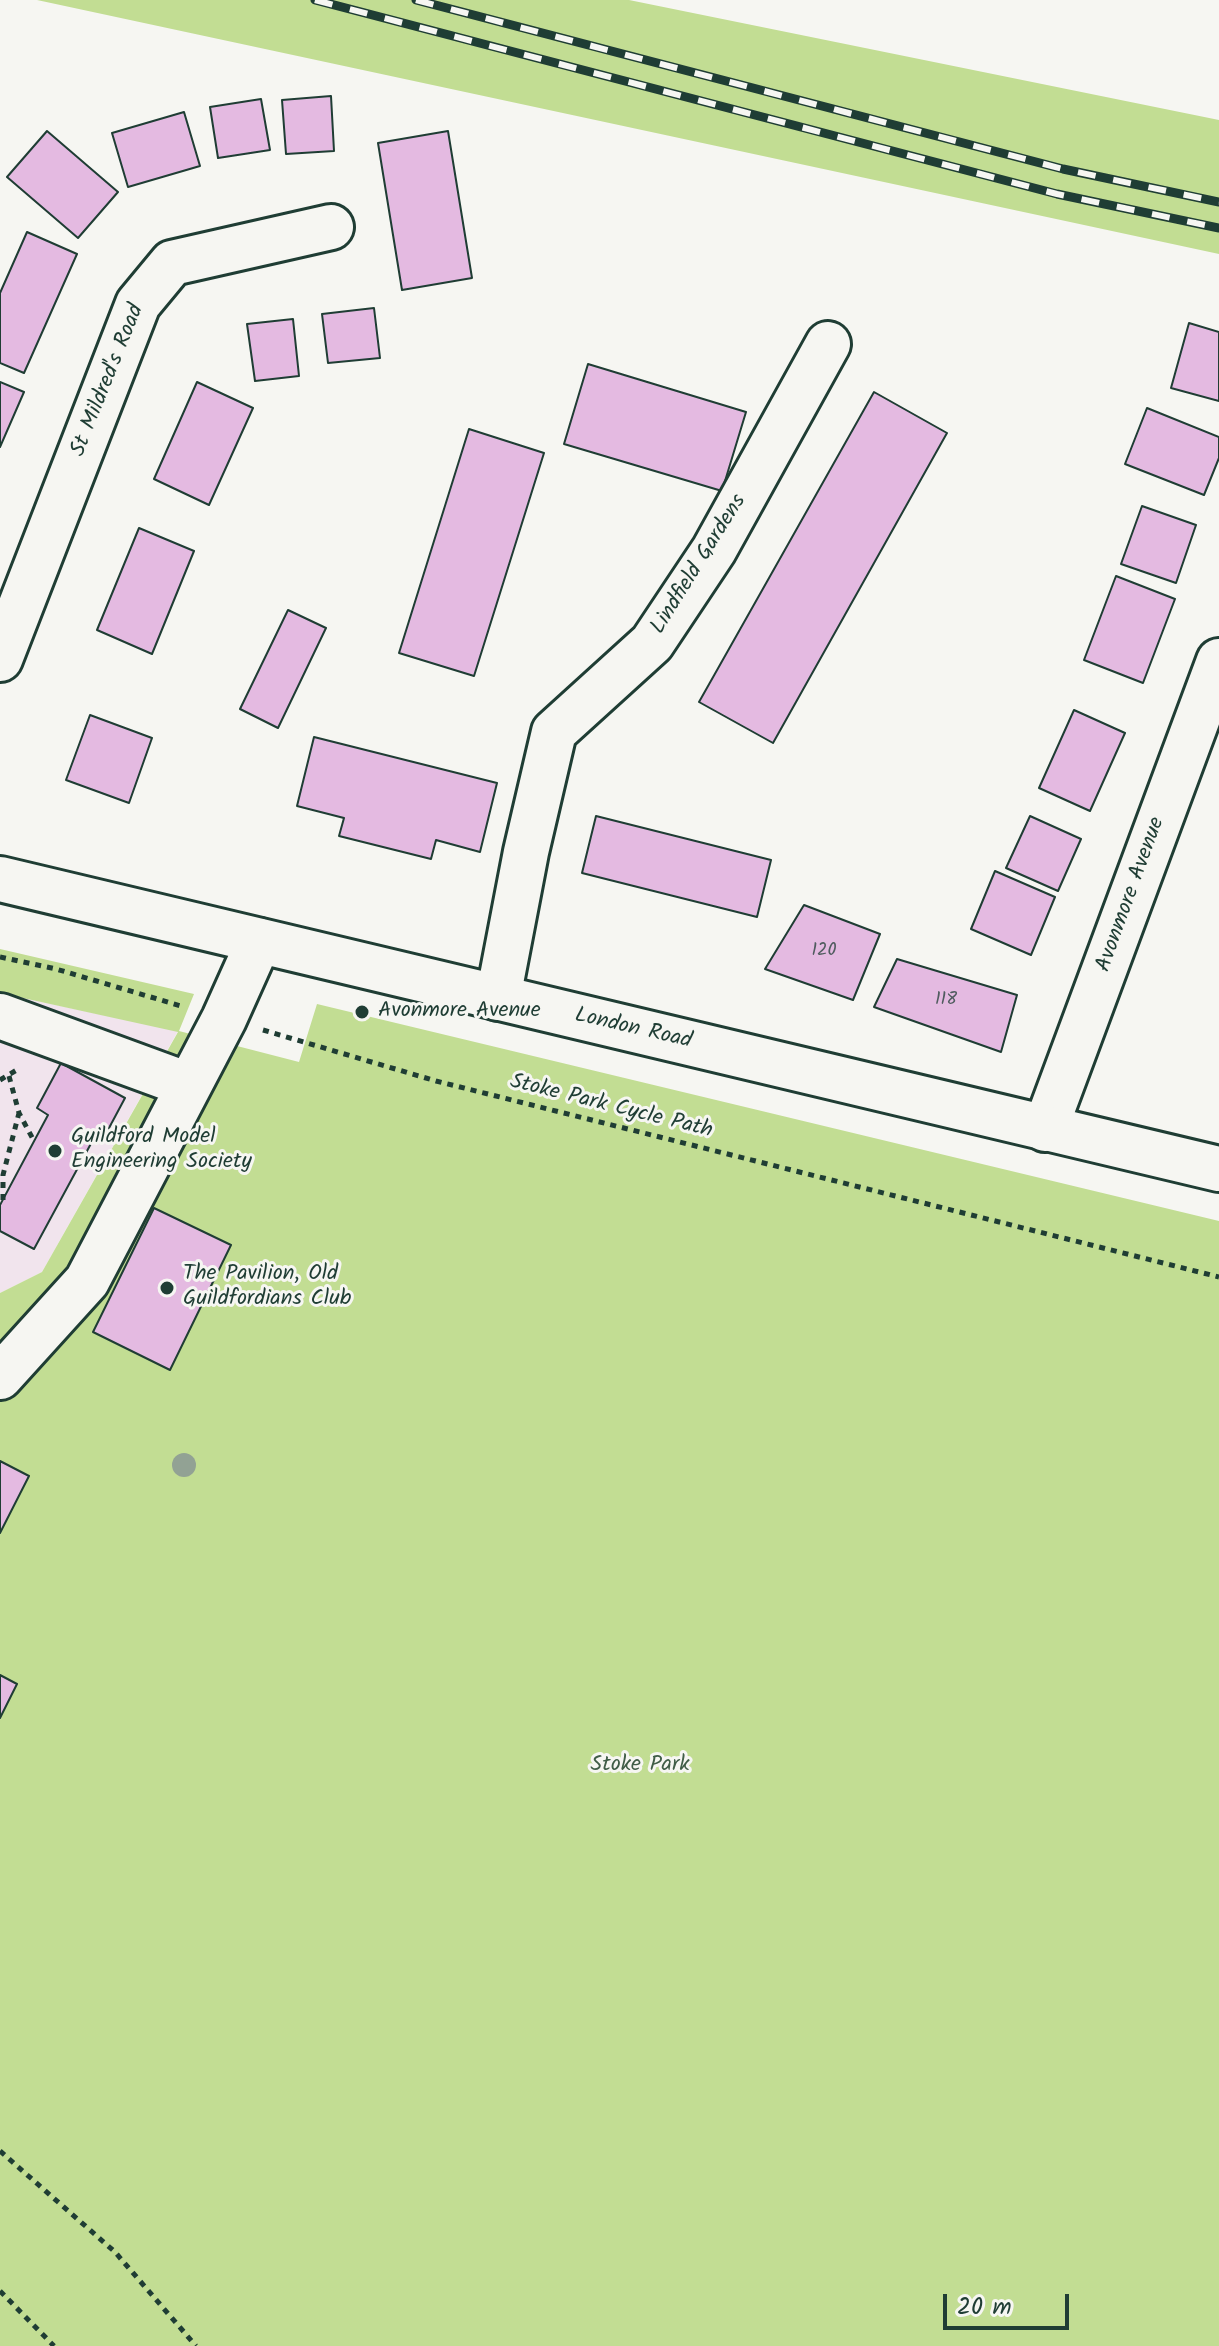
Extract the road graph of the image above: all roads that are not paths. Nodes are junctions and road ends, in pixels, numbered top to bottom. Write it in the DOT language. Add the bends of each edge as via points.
graph roads {
  1 [pos="331,227"];
  2 [pos="828,344"];
  3 [pos="0,659"];
  4 [pos="1219,661"];
  5 [pos="0,879"];
  6 [pos="259,941"];
  7 [pos="498,998"];
  8 [pos="0,1016"];
  9 [pos="188,1085"];
  10 [pos="1045,1129"];
  11 [pos="1219,1169"];
  12 [pos="0,1377"];
  1 -- 3 [label="street, St Mildred's Road" via="172,263 138,304"];
  2 -- 7 [label="street, Lindfield Gardens" via="714,550 652,643 554,732"];
  4 -- 10 [label="street, Avonmore Avenue"];
  5 -- 6 [label="street, London Road"];
  6 -- 7 [label="street, London Road"];
  6 -- 9 [label="street"];
  7 -- 10 [label="street, London Road"];
  8 -- 9 [label="street"];
  9 -- 12 [label="street" via="87,1281"];
  10 -- 11 [label="street, London Road"];
}
